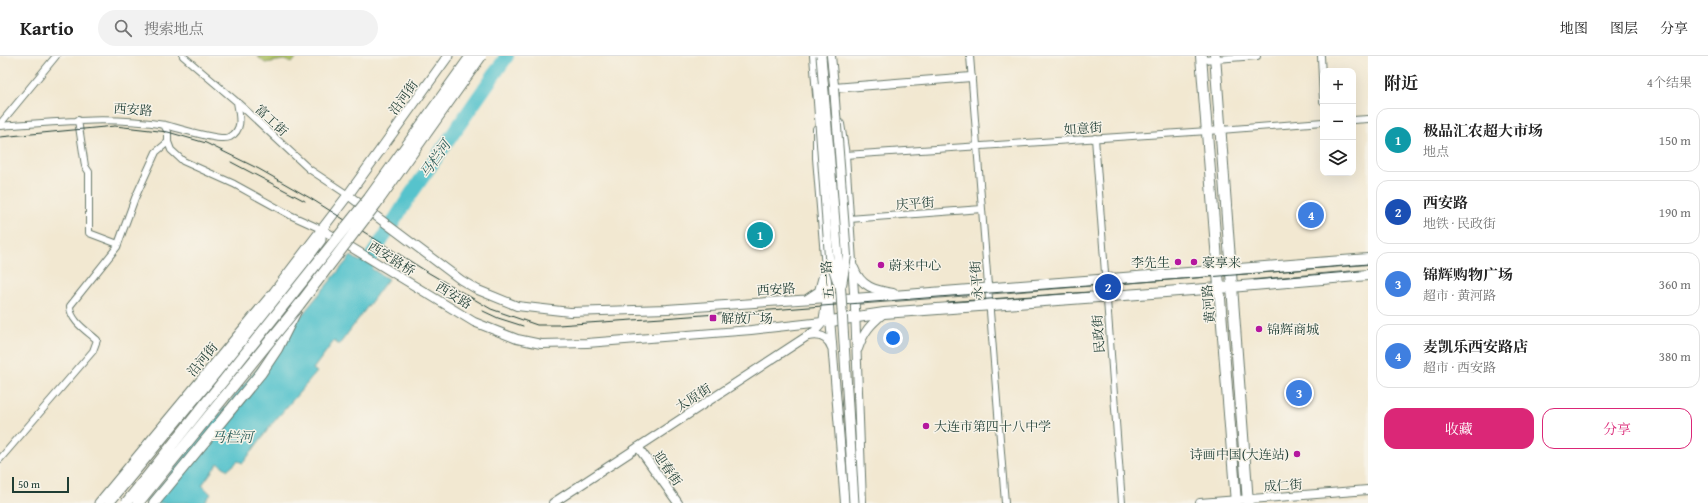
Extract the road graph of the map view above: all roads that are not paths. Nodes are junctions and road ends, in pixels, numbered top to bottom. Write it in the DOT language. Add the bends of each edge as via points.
graph roads {
  1 [pos="56,56"];
  2 [pos="183,56"];
  3 [pos="471,56"];
  4 [pos="481,56"];
  5 [pos="814,56"];
  6 [pos="821,56"];
  7 [pos="831,56"];
  8 [pos="970,56"];
  9 [pos="1257,56"];
  10 [pos="1321,56"];
  11 [pos="447,57"];
  12 [pos="1201,58"];
  13 [pos="1215,58"];
  14 [pos="1322,68"];
  15 [pos="971,78"];
  16 [pos="817,88"];
  17 [pos="834,88"];
  18 [pos="237,102"];
  19 [pos="1368,119"];
  20 [pos="78,120"];
  21 [pos="1356,120"];
  22 [pos="1320,122"];
  23 [pos="0,125"];
  24 [pos="164,125"];
  25 [pos="1220,130"];
  26 [pos="1208,131"];
  27 [pos="1095,138"];
  28 [pos="168,142"];
  29 [pos="977,146"];
  30 [pos="845,155"];
  31 [pos="348,195"];
  32 [pos="982,209"];
  33 [pos="849,219"];
  34 [pos="321,229"];
  35 [pos="118,244"];
  36 [pos="824,255"];
  37 [pos="1368,258"];
  38 [pos="851,260"];
  39 [pos="436,262"];
  40 [pos="1231,270"];
  41 [pos="1218,271"];
  42 [pos="1368,275"];
  43 [pos="1105,279"];
  44 [pos="1233,286"];
  45 [pos="988,288"];
  46 [pos="1219,288"];
  47 [pos="419,290"];
  48 [pos="841,294"];
  49 [pos="906,295"];
  50 [pos="1106,296"];
  51 [pos="828,298"];
  52 [pos="854,299"];
  53 [pos="805,300"];
  54 [pos="299,304"];
  55 [pos="989,305"];
  56 [pos="884,313"];
  57 [pos="855,318"];
  58 [pos="827,322"];
  59 [pos="807,336"];
  60 [pos="834,352"];
  61 [pos="857,363"];
  62 [pos="638,447"];
  63 [pos="0,459"];
  64 [pos="1368,490"];
  65 [pos="1248,501"];
  66 [pos="1236,502"];
  67 [pos="99,503"];
  68 [pos="109,503"];
  69 [pos="126,503"];
  70 [pos="138,503"];
  71 [pos="154,503"];
  72 [pos="553,503"];
  73 [pos="678,503"];
  74 [pos="845,503"];
  75 [pos="854,503"];
  76 [pos="862,503"];
  77 [pos="1005,503"];
  78 [pos="1122,503"];
  79 [pos="1200,503"];
  1 -- 23 [label="street"];
  2 -- 18 [label="street, 富工街"];
  3 -- 69 [label="main road, bridge" via="369,198"];
  4 -- 54 [label="main road, bridge" via="376,204"];
  5 -- 16 [label="street"];
  6 -- 48 [label="main road, 五一路, bridge"];
  7 -- 17 [label="street"];
  8 -- 15 [label="street, 永平街"];
  9 -- 13 [label="street"];
  10 -- 14 [label="street"];
  11 -- 31 [label="main road, 沿河街"];
  12 -- 13 [label="street"];
  12 -- 26 [label="main road, 黄河路"];
  13 -- 25 [label="main road, 黄河路"];
  15 -- 17 [label="street"];
  15 -- 29 [label="street, 永平街"];
  16 -- 36 [label="street" via="817,158"];
  16 -- 48 [label="street, bridge" via="830,257"];
  17 -- 30 [label="street"];
  17 -- 48 [label="street, bridge" via="847,256"];
  18 -- 24 [label="street" via="240,126 229,138 215,138"];
  18 -- 31 [label="street, 富工街" via="309,169"];
  19 -- 21 [label="street"];
  20 -- 23 [label="street, 西安路"];
  20 -- 24 [label="street, 西安路" via="138,121"];
  20 -- 35 [label="street" via="85,166 89,172 89,233"];
  22 -- 25 [label="street, 如意街"];
  24 -- 28 [label="street, 西安路" via="168,132"];
  25 -- 26 [label="street, 如意街"];
  25 -- 40 [label="main road, 黄河路"];
  26 -- 27 [label="street, 如意街"];
  26 -- 41 [label="main road, 黄河路"];
  27 -- 29 [label="street, 如意街"];
  27 -- 43 [label="street, 民政街"];
  28 -- 34 [label="street, 西安路" via="171,150 183,161"];
  28 -- 35 [label="street" via="156,152"];
  29 -- 30 [label="street, 如意街"];
  29 -- 32 [label="street, 永平街"];
  30 -- 33 [label="street"];
  31 -- 34 [label="main road, 沿河街"];
  31 -- 39 [label="street, 西安路桥"];
  32 -- 33 [label="street, 庆平街"];
  32 -- 45 [label="street, 永平街"];
  33 -- 38 [label="street"];
  34 -- 47 [label="street, 西安路桥"];
  34 -- 67 [label="main road, 沿河街" via="274,292"];
  34 -- 68 [label="main road, 沿河街" via="321,240 280,296"];
  35 -- 63 [label="street" via="107,262 70,306 70,313 97,340 93,351"];
  36 -- 51 [label="street"];
  36 -- 53 [label="street" via="819,291"];
  37 -- 40 [label="main road, 西安路"];
  38 -- 49 [label="street" via="857,276 868,288"];
  38 -- 52 [label="street"];
  39 -- 53 [label="street, 西安路" via="478,290 517,306 535,309 570,312 667,309"];
  40 -- 41 [label="main road, 西安路"];
  40 -- 44 [label="main road, 黄河路"];
  41 -- 43 [label="main road, 西安路"];
  41 -- 46 [label="main road, 黄河路"];
  42 -- 44 [label="main road"];
  43 -- 45 [label="main road, 西安路"];
  43 -- 50 [label="street, 民政街"];
  44 -- 46 [label="main road"];
  44 -- 65 [label="main road, 黄河路"];
  45 -- 49 [label="main road, 西安路"];
  45 -- 55 [label="street, 永平街"];
  46 -- 50 [label="main road"];
  46 -- 66 [label="main road, 黄河路"];
  47 -- 58 [label="street, 西安路" via="474,322 517,339 541,344 587,344"];
  48 -- 75 [label="main road, 五一路, bridge"];
  49 -- 52 [label="main road, 西安路"];
  50 -- 55 [label="main road"];
  50 -- 78 [label="street, 民政街"];
  51 -- 52 [label="main road, 西安路"];
  51 -- 53 [label="street, 西安路"];
  51 -- 58 [label="street"];
  52 -- 57 [label="street"];
  52 -- 58 [label="street, 太原街"];
  54 -- 70 [label="main road, bridge"];
  54 -- 71 [label="main road, bridge" via="290,326 261,373"];
  55 -- 56 [label="main road"];
  55 -- 77 [label="street, 永平街"];
  56 -- 57 [label="main road"];
  56 -- 61 [label="street" via="865,331 858,349"];
  57 -- 58 [label="main road"];
  57 -- 61 [label="street"];
  58 -- 59 [label="street, 太原街"];
  58 -- 60 [label="street"];
  59 -- 60 [label="street" via="823,337 831,344"];
  59 -- 62 [label="street, 太原街"];
  60 -- 74 [label="street"];
  61 -- 76 [label="street"];
  62 -- 72 [label="street, 太原街"];
  62 -- 73 [label="street, 迎春街"];
  64 -- 65 [label="street, 成仁街"];
  65 -- 66 [label="street, 成仁街"];
  66 -- 79 [label="street, 成仁街"];
}
